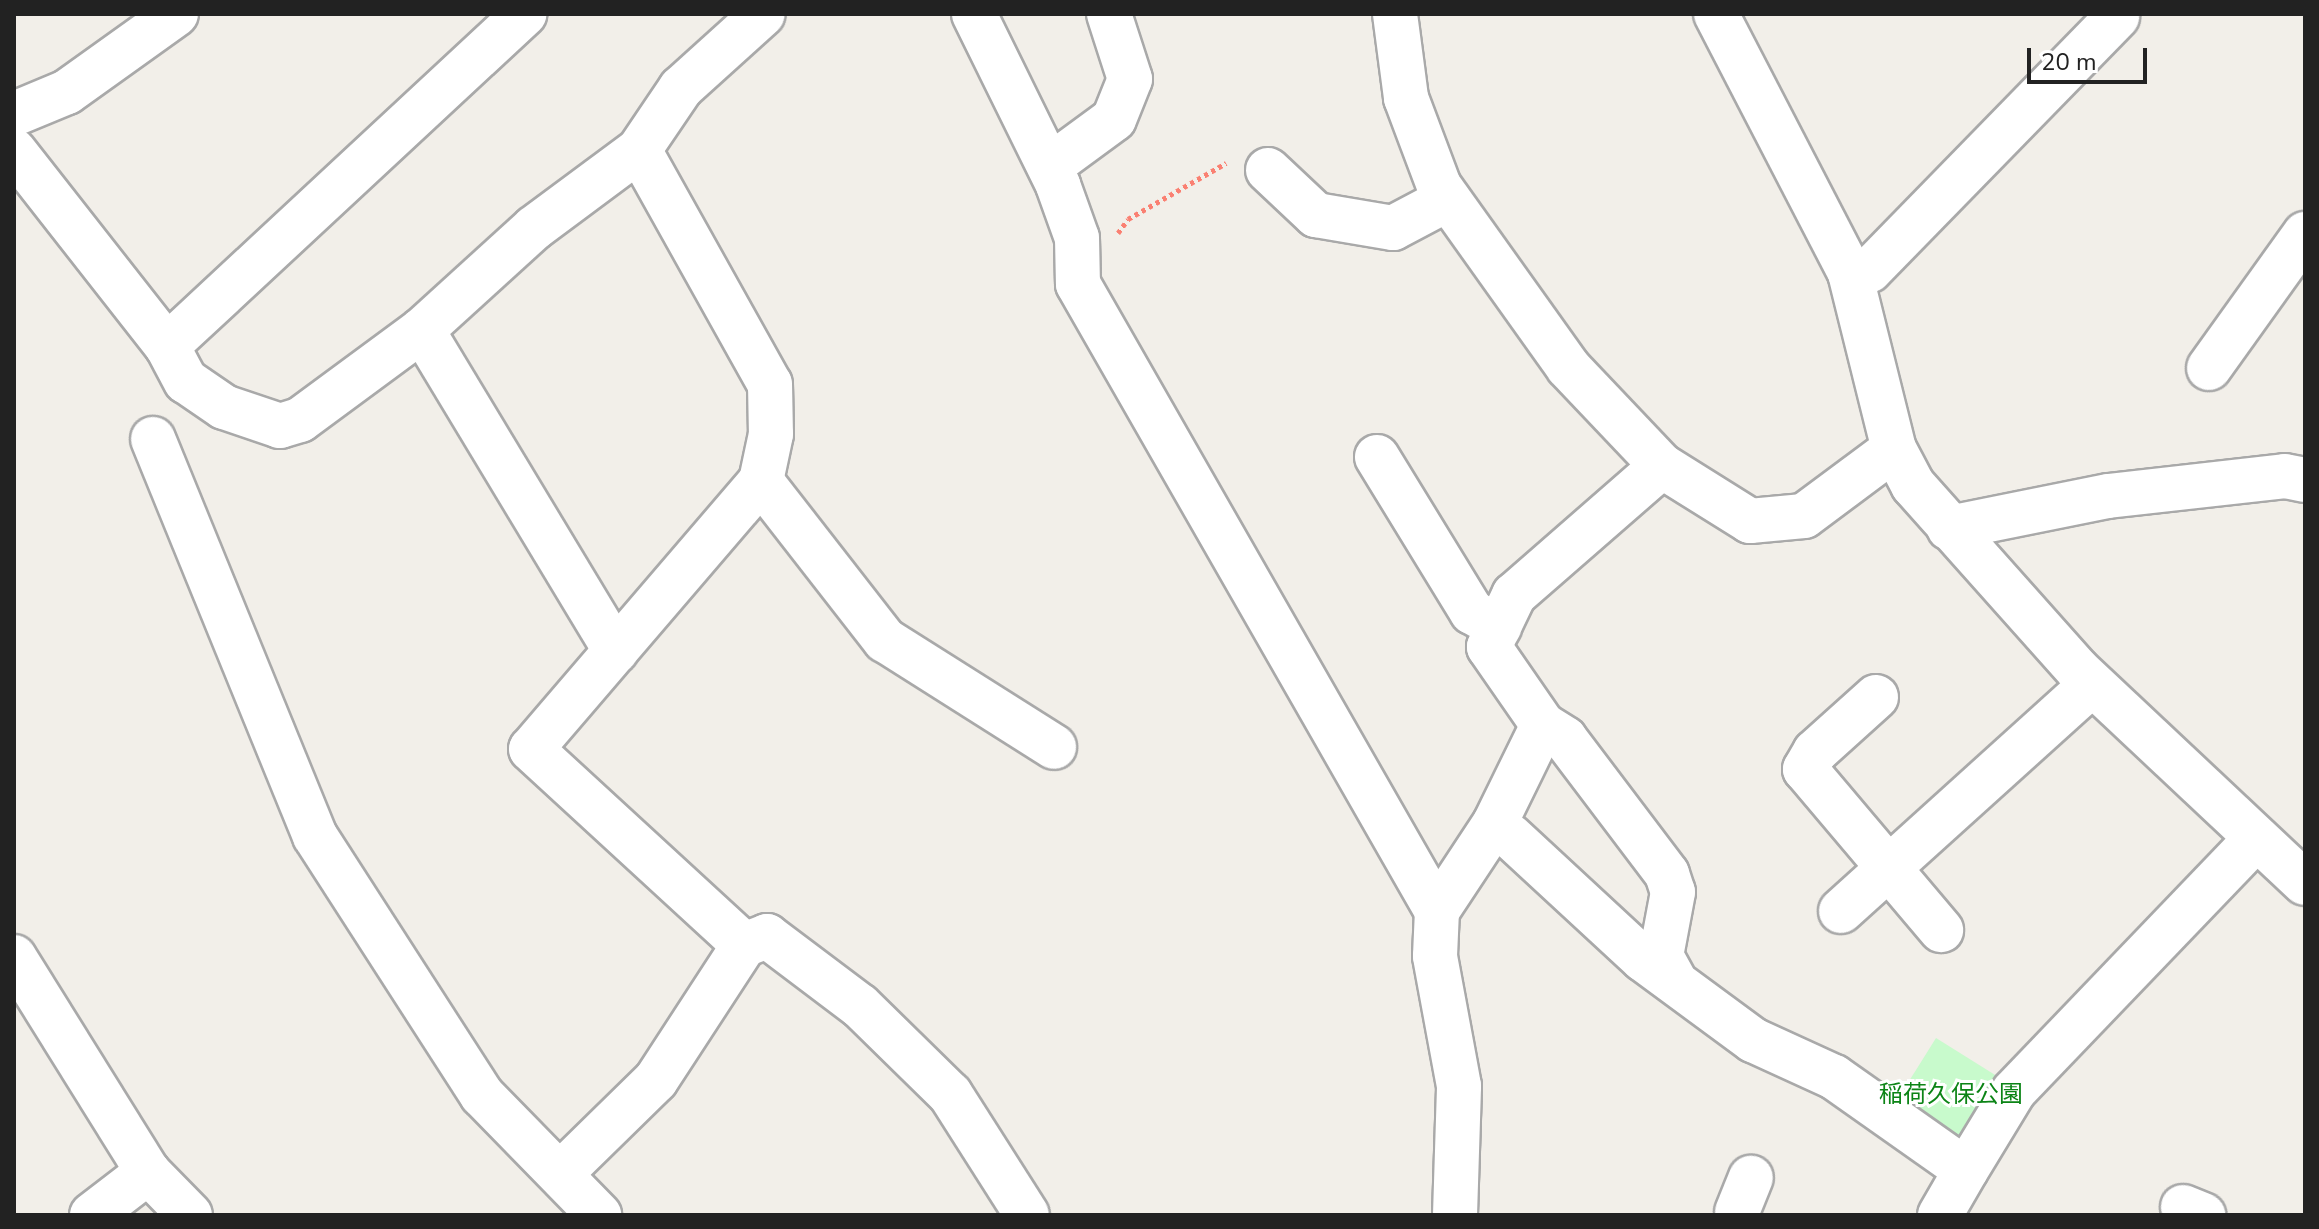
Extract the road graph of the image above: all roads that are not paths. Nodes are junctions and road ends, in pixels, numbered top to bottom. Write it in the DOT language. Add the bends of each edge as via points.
graph roads {
  1 [pos="176,14"];
  2 [pos="524,14"];
  3 [pos="763,14"];
  4 [pos="974,14"];
  5 [pos="1109,14"];
  6 [pos="1395,14"];
  7 [pos="2117,17"];
  8 [pos="1732,21"];
  9 [pos="14,114"];
  10 [pos="639,150"];
  11 [pos="14,151"];
  12 [pos="1050,166"];
  13 [pos="1268,170"];
  14 [pos="1448,199"];
  15 [pos="2305,234"];
  16 [pos="1850,273"];
  17 [pos="422,330"];
  18 [pos="167,346"];
  19 [pos="2209,368"];
  20 [pos="153,439"];
  21 [pos="1894,449"];
  22 [pos="1377,457"];
  23 [pos="1662,466"];
  24 [pos="2305,480"];
  25 [pos="761,481"];
  26 [pos="1949,528"];
  27 [pos="1499,627"];
  28 [pos="616,651"];
  29 [pos="2092,684"];
  30 [pos="1876,697"];
  31 [pos="1543,725"];
  32 [pos="1054,747"];
  33 [pos="1510,836"];
  34 [pos="2254,841"];
  35 [pos="1890,870"];
  36 [pos="2305,883"];
  37 [pos="1437,911"];
  38 [pos="1841,911"];
  39 [pos="1941,930"];
  40 [pos="744,945"];
  41 [pos="14,957"];
  42 [pos="1673,978"];
  43 [pos="1966,1170"];
  44 [pos="148,1172"];
  45 [pos="560,1174"];
  46 [pos="92,1215"];
  47 [pos="190,1215"];
  48 [pos="599,1215"];
  49 [pos="1027,1215"];
  50 [pos="1455,1215"];
  51 [pos="1940,1215"];
  1 -- 9 [label="street" via="67,92"];
  2 -- 18 [label="street"];
  3 -- 10 [label="street" via="681,88"];
  4 -- 12 [label="street"];
  5 -- 12 [label="street" via="1130,79 1114,119"];
  6 -- 14 [label="street" via="1406,98"];
  7 -- 16 [label="street" via="1870,270"];
  8 -- 16 [label="street"];
  10 -- 17 [label="street" via="534,228"];
  10 -- 25 [label="street" via="770,384 771,434"];
  11 -- 18 [label="street"];
  12 -- 37 [label="street" via="1077,253 1078,284"];
  13 -- 14 [label="street" via="1316,215 1393,228"];
  14 -- 23 [label="street" via="1568,367"];
  15 -- 19 [label="street"];
  16 -- 21 [label="street"];
  17 -- 18 [label="street" via="300,420 280,426 211,398 186,381"];
  17 -- 28 [label="street"];
  20 -- 45 [label="street" via="315,836 482,1095"];
  21 -- 23 [label="street" via="1804,516 1750,521"];
  21 -- 26 [label="street" via="1913,485"];
  22 -- 27 [label="street" via="1472,612"];
  23 -- 27 [label="street" via="1514,595"];
  24 -- 26 [label="street" via="2285,476 2108,496"];
  25 -- 28 [label="street"];
  25 -- 32 [label="street" via="885,640"];
  26 -- 29 [label="street"];
  27 -- 31 [label="street" via="1489,647"];
  28 -- 40 [label="street" via="531,749"];
  29 -- 34 [label="street"];
  29 -- 35 [label="street"];
  30 -- 35 [label="street" via="1805,769"];
  31 -- 37 [label="street" via="1495,823"];
  31 -- 42 [label="street" via="1565,739 1667,874 1673,892 1661,956"];
  33 -- 42 [label="street" via="1643,959"];
  34 -- 36 [label="street"];
  34 -- 43 [label="street" via="2014,1091"];
  35 -- 38 [label="street"];
  35 -- 39 [label="street"];
  37 -- 50 [label="street" via="1435,956 1459,1086"];
  40 -- 45 [label="street" via="656,1080"];
  40 -- 49 [label="street" via="767,936 860,1006 950,1094"];
  41 -- 44 [label="street"];
  42 -- 43 [label="street" via="1790,1039 1834,1077"];
  43 -- 51 [label="street"];
  44 -- 46 [label="street"];
  44 -- 47 [label="street"];
  45 -- 48 [label="street"];
}
